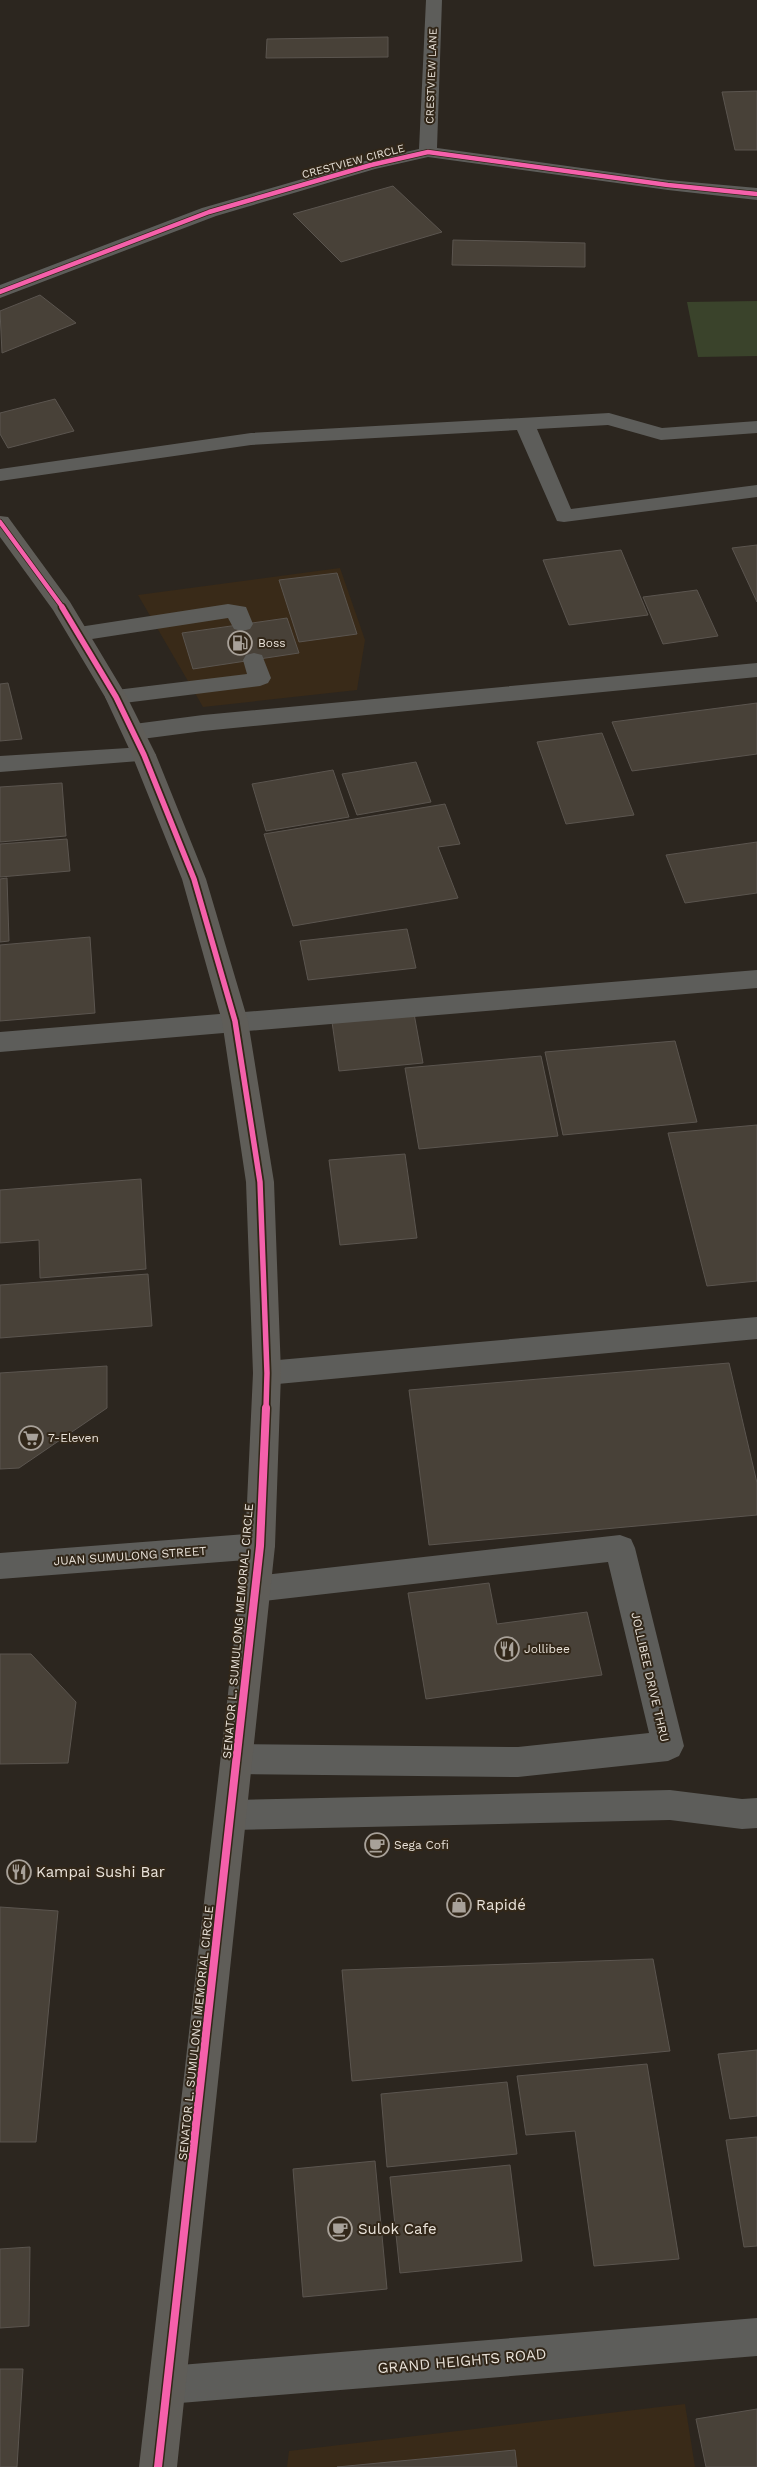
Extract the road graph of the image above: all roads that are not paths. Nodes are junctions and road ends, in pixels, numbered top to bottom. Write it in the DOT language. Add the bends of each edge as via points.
graph roads {
  1 [pos="434,0"];
  2 [pos="428,152"];
  3 [pos="757,194"];
  4 [pos="0,292"];
  5 [pos="524,423"];
  6 [pos="757,428"];
  7 [pos="0,475"];
  8 [pos="757,491"];
  9 [pos="0,522"];
  10 [pos="242,624"];
  11 [pos="79,634"];
  12 [pos="254,660"];
  13 [pos="757,670"];
  14 [pos="116,697"];
  15 [pos="134,732"];
  16 [pos="144,755"];
  17 [pos="0,764"];
  18 [pos="757,979"];
  19 [pos="235,1021"];
  20 [pos="0,1042"];
  21 [pos="757,1328"];
  22 [pos="267,1373"];
  23 [pos="260,1546"];
  24 [pos="0,1566"];
  25 [pos="255,1589"];
  26 [pos="238,1760"];
  27 [pos="757,1812"];
  28 [pos="232,1815"];
  29 [pos="757,2337"];
  30 [pos="168,2385"];
  31 [pos="158,2467"];
  1 -- 2 [label="street, CRESTVIEW LANE"];
  2 -- 3 [label="street, CRESTVIEW CIRCLE"];
  2 -- 4 [label="street, CRESTVIEW CIRCLE" via="371,165 209,212"];
  5 -- 6 [label="street" via="609,419 661,434"];
  5 -- 7 [label="street" via="251,439"];
  5 -- 8 [label="street" via="564,516"];
  9 -- 11 [label="main road, SENATOR L. SUMULONG MEMORIAL CIRCLE"];
  10 -- 11 [label="street" via="238,612 228,611"];
  11 -- 14 [label="main road, SENATOR L. SUMULONG MEMORIAL CIRCLE"];
  12 -- 14 [label="street" via="260,678 252,681"];
  13 -- 15 [label="street"];
  14 -- 15 [label="main road, SENATOR L. SUMULONG MEMORIAL CIRCLE"];
  15 -- 16 [label="main road, SENATOR L. SUMULONG MEMORIAL CIRCLE"];
  16 -- 17 [label="street"];
  16 -- 19 [label="main road, SENATOR L. SUMULONG MEMORIAL CIRCLE" via="194,879"];
  18 -- 19 [label="street"];
  19 -- 20 [label="street"];
  19 -- 22 [label="main road, SENATOR L. SUMULONG MEMORIAL CIRCLE" via="260,1182"];
  21 -- 22 [label="street"];
  22 -- 23 [label="main road, SENATOR L. SUMULONG MEMORIAL CIRCLE"];
  23 -- 24 [label="street, JUAN SUMULONG STREET"];
  23 -- 25 [label="main road, SENATOR L. SUMULONG MEMORIAL CIRCLE"];
  25 -- 26 [label="main road, SENATOR L. SUMULONG MEMORIAL CIRCLE"];
  25 -- 26 [label="street, JOLLIBEE DRIVE THRU" via="620,1548 668,1746 518,1762"];
  26 -- 28 [label="main road, SENATOR L. SUMULONG MEMORIAL CIRCLE"];
  27 -- 28 [label="street" via="742,1814 670,1805"];
  28 -- 30 [label="main road, SENATOR L. SUMULONG MEMORIAL CIRCLE"];
  29 -- 30 [label="street, GRAND HEIGHTS ROAD"];
  30 -- 31 [label="main road, SENATOR L. SUMULONG MEMORIAL CIRCLE"];
}
